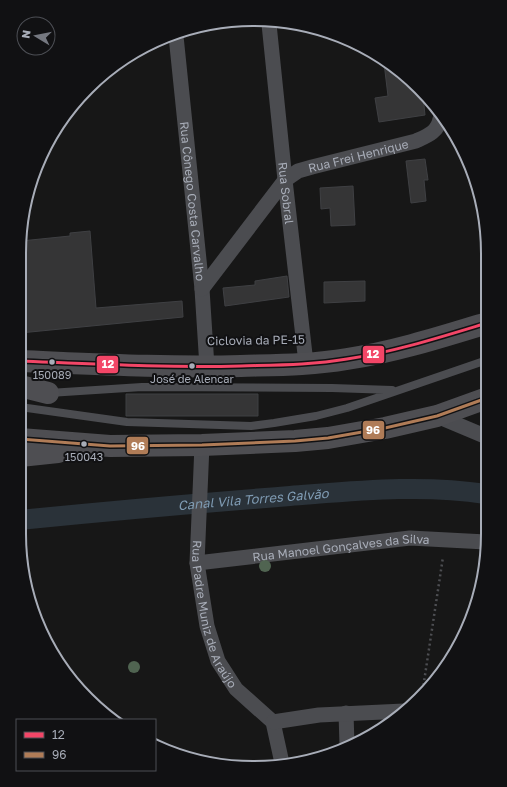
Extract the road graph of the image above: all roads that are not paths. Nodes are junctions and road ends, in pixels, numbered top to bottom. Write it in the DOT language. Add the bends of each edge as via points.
graph roads {
  1 [pos="269,26"];
  2 [pos="176,39"];
  3 [pos="439,122"];
  4 [pos="284,180"];
  5 [pos="202,289"];
  6 [pos="481,325"];
  7 [pos="26,361"];
  8 [pos="481,362"];
  9 [pos="306,363"];
  10 [pos="207,367"];
  11 [pos="396,390"];
  12 [pos="32,392"];
  13 [pos="481,400"];
  14 [pos="26,408"];
  15 [pos="437,416"];
  16 [pos="481,434"];
  17 [pos="26,439"];
  18 [pos="202,445"];
  19 [pos="110,446"];
  20 [pos="26,455"];
  21 [pos="481,542"];
  22 [pos="197,563"];
  23 [pos="396,711"];
  24 [pos="346,713"];
  25 [pos="273,722"];
  26 [pos="347,741"];
  27 [pos="281,759"];
  1 -- 4 [label="street, Rua Sobral"];
  2 -- 5 [label="street, Rua Cônego Costa Carvalho"];
  3 -- 4 [label="street, Rua Frei Henrique" via="432,134 416,141 298,171"];
  4 -- 5 [label="street, Rua Frei Henrique"];
  4 -- 9 [label="street, Rua Sobral"];
  5 -- 10 [label="street, Rua Cônego Costa Carvalho"];
  6 -- 9 [label="highway" via="389,351 346,360"];
  7 -- 10 [label="highway"];
  8 -- 11 [label="lane"];
  9 -- 10 [label="highway"];
  11 -- 12 [label="lane" via="142,387"];
  11 -- 14 [label="lane" via="348,408 316,416 251,426 127,422"];
  13 -- 15 [label="highway"];
  15 -- 16 [label="street"];
  15 -- 18 [label="highway" via="328,438"];
  17 -- 19 [label="highway"];
  18 -- 19 [label="highway"];
  18 -- 22 [label="street, Rua Padre Muniz de Araújo"];
  19 -- 20 [label="highway"];
  21 -- 22 [label="street, Rua Manoel Gonçalves da Silva" via="410,538"];
  22 -- 25 [label="street, Rua Padre Muniz de Araújo" via="207,626 218,661 236,689"];
  23 -- 24 [label="street"];
  24 -- 25 [label="street"];
  24 -- 26 [label="street"];
  25 -- 27 [label="street"];
}
